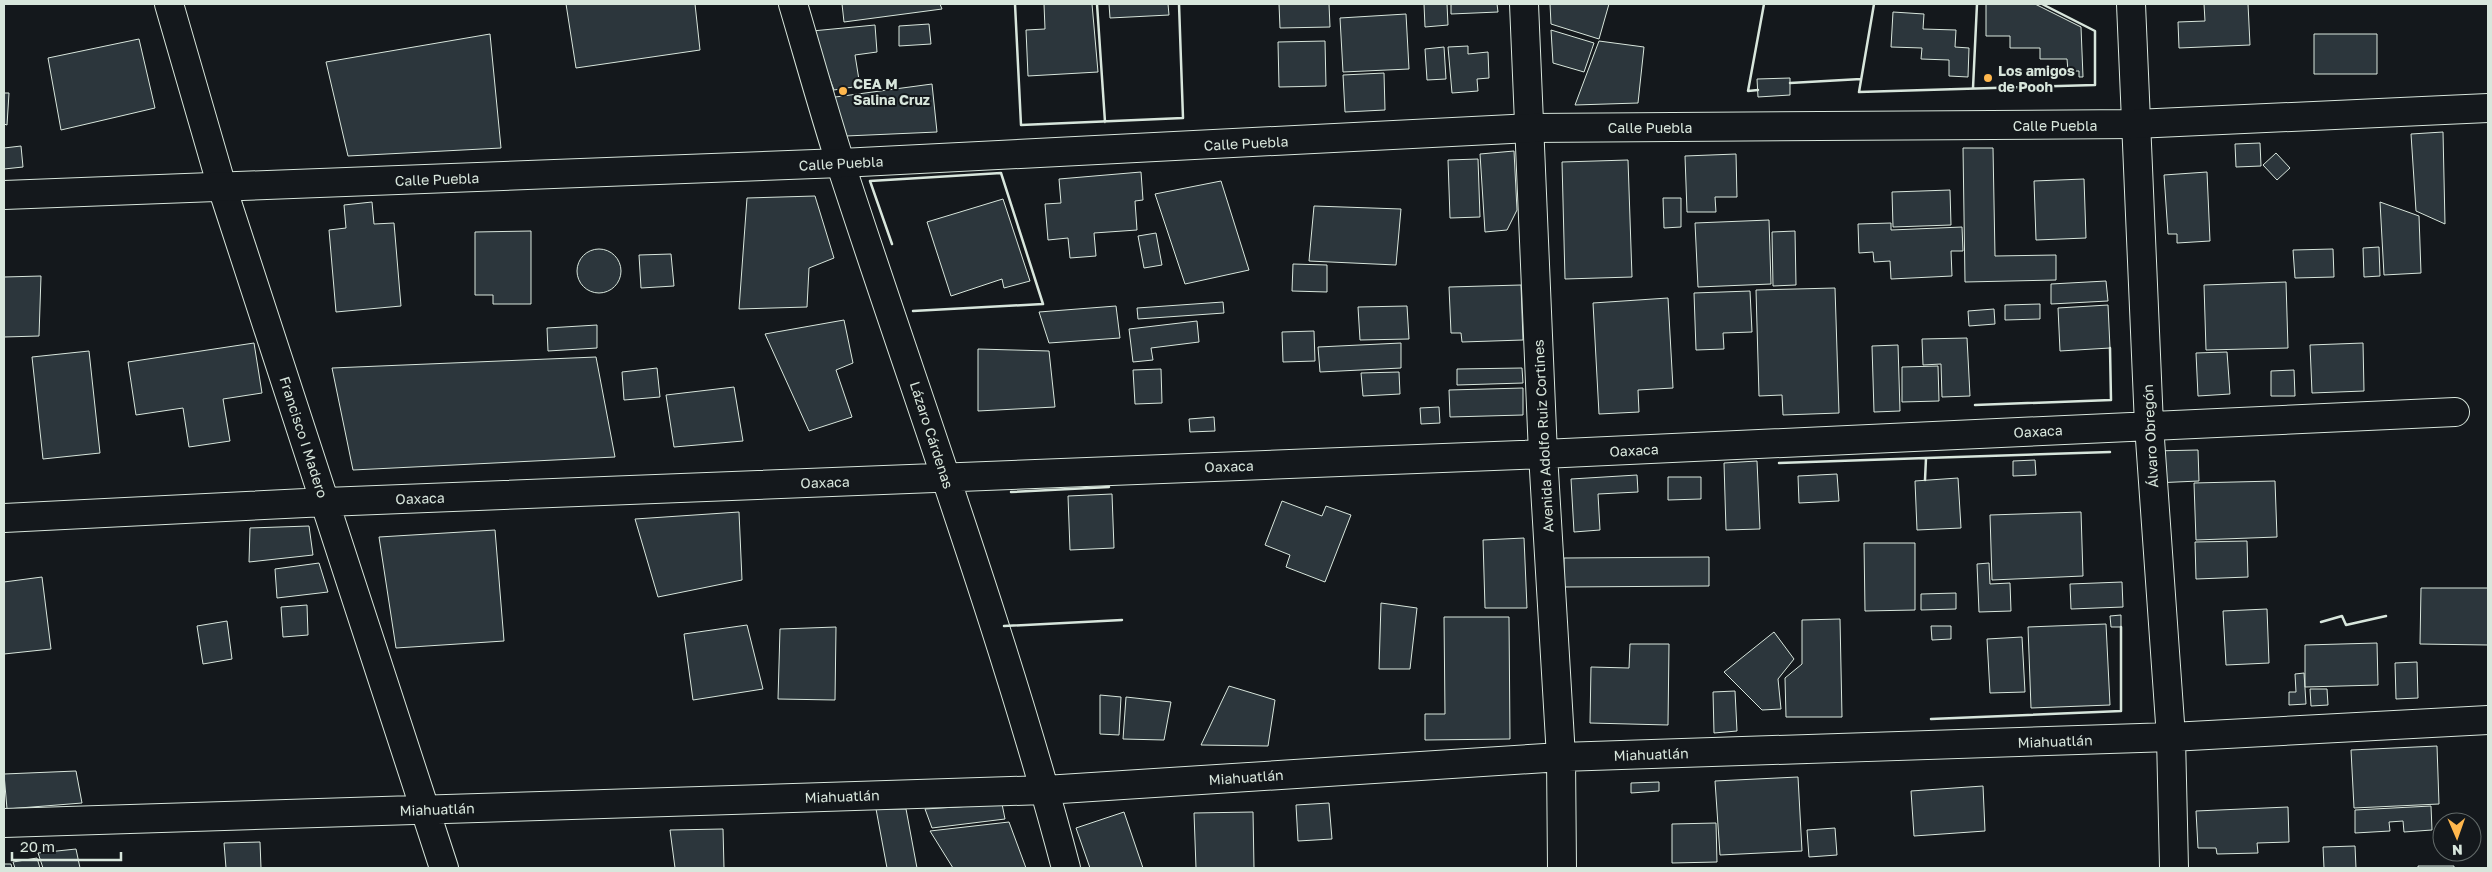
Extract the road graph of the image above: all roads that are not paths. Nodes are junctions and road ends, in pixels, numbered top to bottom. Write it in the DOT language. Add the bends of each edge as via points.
graph roads {
  1 [pos="169,4"];
  2 [pos="793,4"];
  3 [pos="1524,4"];
  4 [pos="2131,4"];
  5 [pos="2488,108"];
  6 [pos="2135,124"];
  7 [pos="1530,128"];
  8 [pos="840,164"];
  9 [pos="222,187"];
  10 [pos="4,195"];
  11 [pos="2455,412"];
  12 [pos="2149,425"];
  13 [pos="1543,454"];
  14 [pos="946,476"];
  15 [pos="326,502"];
  16 [pos="4,518"];
  17 [pos="2488,720"];
  18 [pos="2170,737"];
  19 [pos="1561,757"];
  20 [pos="1045,790"];
  21 [pos="425,809"];
  22 [pos="4,823"];
  23 [pos="444,868"];
  24 [pos="1066,868"];
  25 [pos="1562,868"];
  26 [pos="2174,868"];
  1 -- 9 [label="street, Francisco I Madero"];
  2 -- 8 [label="street, Lázaro Cárdenas"];
  3 -- 7 [label="street, Avenida Adolfo Ruiz Cortines"];
  4 -- 6 [label="street, Álvaro Obregón"];
  5 -- 6 [label="street, Calle Puebla"];
  6 -- 7 [label="street, Calle Puebla"];
  6 -- 12 [label="street, Álvaro Obregón"];
  7 -- 8 [label="street, Calle Puebla"];
  7 -- 13 [label="street, Avenida Adolfo Ruiz Cortines"];
  8 -- 9 [label="street, Calle Puebla"];
  8 -- 14 [label="street, Lázaro Cárdenas"];
  9 -- 10 [label="street, Calle Puebla"];
  9 -- 15 [label="street, Francisco I Madero"];
  11 -- 12 [label="street, Oaxaca"];
  12 -- 13 [label="street, Oaxaca"];
  12 -- 18 [label="street, Álvaro Obregón"];
  13 -- 14 [label="street, Oaxaca"];
  13 -- 19 [label="street, Avenida Adolfo Ruiz Cortines"];
  14 -- 15 [label="street, Oaxaca"];
  14 -- 20 [label="street, Lázaro Cárdenas"];
  15 -- 16 [label="street, Oaxaca"];
  15 -- 21 [label="street, Francisco I Madero"];
  17 -- 18 [label="street, Miahuatlán"];
  18 -- 19 [label="street, Miahuatlán"];
  18 -- 26 [label="street, Álvaro Obregón"];
  19 -- 20 [label="street, Miahuatlán"];
  19 -- 25 [label="street, Avenida Adolfo Ruiz Cortines"];
  20 -- 21 [label="street, Miahuatlán"];
  20 -- 24 [label="street, Lázaro Cárdenas"];
  21 -- 22 [label="street, Miahuatlán"];
  21 -- 23 [label="street, Francisco I Madero"];
}
